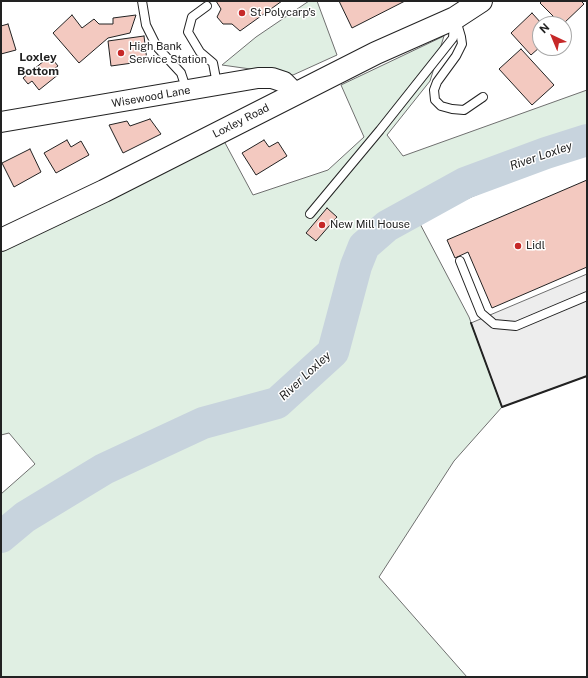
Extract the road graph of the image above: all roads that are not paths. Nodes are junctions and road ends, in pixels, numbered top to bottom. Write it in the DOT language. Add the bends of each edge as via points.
graph roads {
  1 [pos="142,1"];
  2 [pos="481,1"];
  3 [pos="207,6"];
  4 [pos="454,18"];
  5 [pos="217,85"];
  6 [pos="187,91"];
  7 [pos="296,94"];
  8 [pos="483,97"];
  9 [pos="1,122"];
  10 [pos="310,214"];
  11 [pos="1,240"];
  12 [pos="460,262"];
  13 [pos="587,296"];
  1 -- 6 [label="lane" via="146,25 157,47 181,73"];
  2 -- 4 [label="main road, Loxley Road"];
  3 -- 5 [label="lane" via="192,17 188,32 200,52 213,63"];
  4 -- 7 [label="main road, Loxley Road" via="376,53"];
  4 -- 8 [label="lane" via="459,27 462,44 437,82 434,90 435,100 441,106 464,110"];
  4 -- 10 [label="lane" via="453,38"];
  5 -- 6 [label="street, Wisewood Lane"];
  5 -- 7 [label="street, Wisewood Lane" via="272,78 284,82"];
  6 -- 9 [label="street, Wisewood Lane"];
  7 -- 11 [label="main road, Loxley Road"];
  12 -- 13 [label="lane" via="482,312 494,324 516,326"];
}
